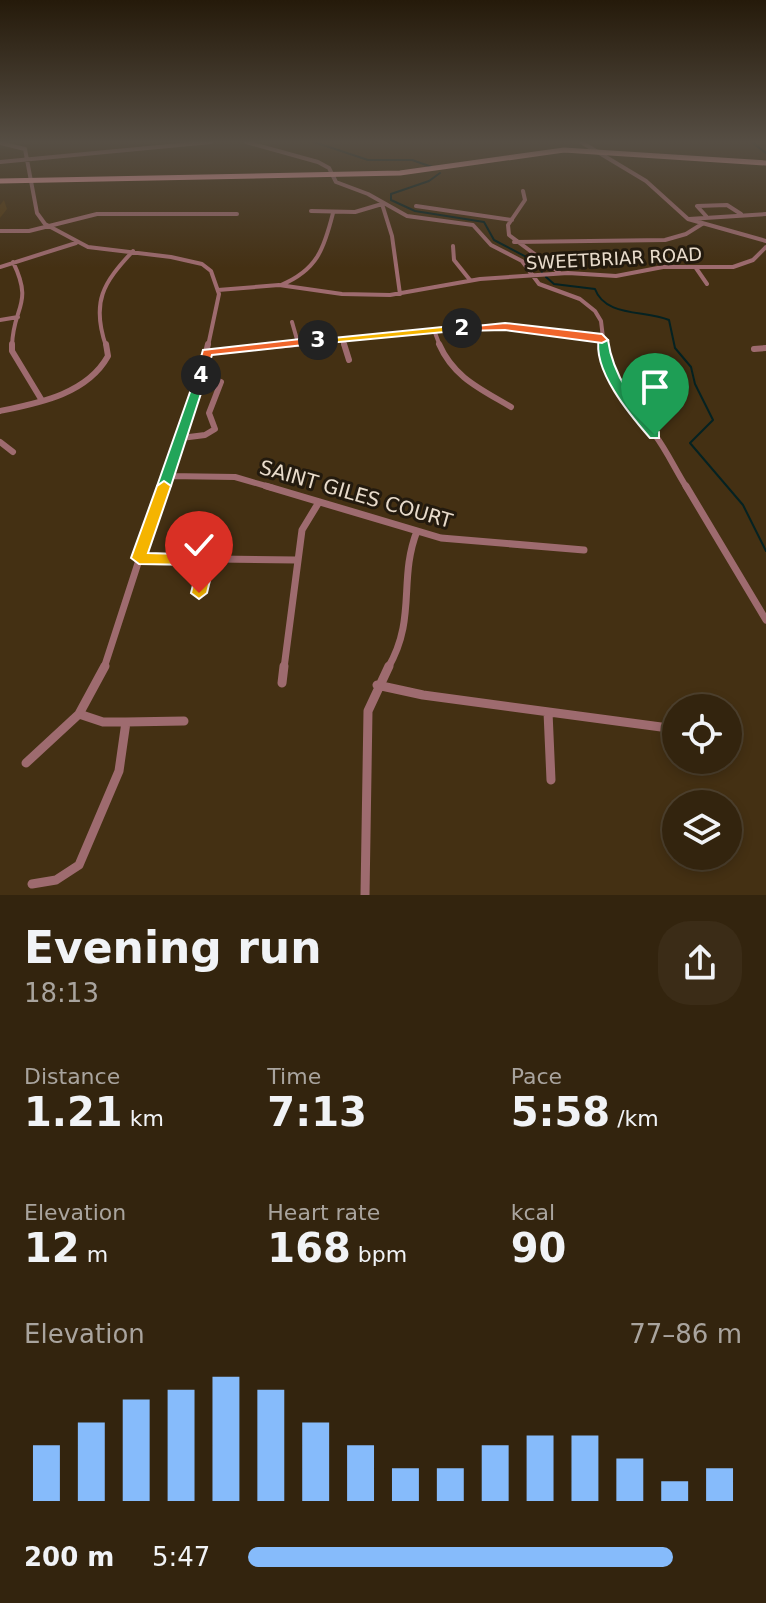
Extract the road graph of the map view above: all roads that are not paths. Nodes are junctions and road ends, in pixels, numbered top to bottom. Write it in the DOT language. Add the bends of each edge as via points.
graph roads {
  1 [pos="33,184"];
  2 [pos="340,184"];
  3 [pos="649,184"];
  4 [pos="523,191"];
  5 [pos="382,204"];
  6 [pos="416,206"];
  7 [pos="311,211"];
  8 [pos="333,213"];
  9 [pos="237,214"];
  10 [pos="766,214"];
  11 [pos="742,215"];
  12 [pos="706,216"];
  13 [pos="689,219"];
  14 [pos="512,220"];
  15 [pos="702,224"];
  16 [pos="47,226"];
  17 [pos="0,231"];
  18 [pos="514,242"];
  19 [pos="76,243"];
  20 [pos="766,244"];
  21 [pos="453,246"];
  22 [pos="133,251"];
  23 [pos="13,262"];
  24 [pos="0,267"];
  25 [pos="696,268"];
  26 [pos="560,273"];
  27 [pos="532,277"];
  28 [pos="470,280"];
  29 [pos="707,284"];
  30 [pos="279,285"];
  31 [pos="218,290"];
  32 [pos="400,294"];
  33 [pos="18,317"];
  34 [pos="0,320"];
  35 [pos="292,322"];
  36 [pos="434,330"];
  37 [pos="602,337"];
  38 [pos="342,339"];
  39 [pos="298,343"];
  40 [pos="766,348"];
  41 [pos="754,349"];
  42 [pos="207,352"];
  43 [pos="349,360"];
  44 [pos="201,375"];
  45 [pos="41,399"];
  46 [pos="511,407"];
  47 [pos="0,411"];
  48 [pos="181,438"];
  49 [pos="0,442"];
  50 [pos="13,452"];
  51 [pos="168,476"];
  52 [pos="319,502"];
  53 [pos="417,531"];
  54 [pos="584,550"];
  55 [pos="139,558"];
  56 [pos="207,559"];
  57 [pos="296,560"];
  58 [pos="199,593"];
  59 [pos="766,620"];
  60 [pos="282,683"];
  61 [pos="377,685"];
  62 [pos="548,712"];
  63 [pos="79,714"];
  64 [pos="184,721"];
  65 [pos="126,722"];
  66 [pos="662,727"];
  67 [pos="26,763"];
  68 [pos="551,780"];
  69 [pos="32,884"];
  70 [pos="365,895"];
  1 -- 16 [label="street" via="37,213"];
  2 -- 5 [label="street"];
  3 -- 13 [label="street"];
  4 -- 14 [label="street" via="522,210"];
  5 -- 8 [label="street"];
  5 -- 27 [label="street" via="411,217 473,225 491,245 522,261"];
  5 -- 32 [label="street" via="391,222"];
  6 -- 14 [label="street"];
  7 -- 8 [label="street"];
  8 -- 30 [label="street" via="317,265"];
  9 -- 16 [label="street" via="97,214"];
  10 -- 11 [label="street"];
  11 -- 12 [label="street"];
  11 -- 12 [label="street" via="727,205 697,206"];
  12 -- 13 [label="street"];
  13 -- 15 [label="street"];
  14 -- 18 [label="street" via="507,231"];
  15 -- 18 [label="street" via="669,239"];
  15 -- 20 [label="street"];
  16 -- 17 [label="street"];
  16 -- 19 [label="street"];
  18 -- 26 [label="street"];
  19 -- 22 [label="street"];
  19 -- 23 [label="street"];
  20 -- 25 [label="street, SWEETBRIAR ROAD" via="747,263"];
  21 -- 28 [label="street" via="456,265"];
  22 -- 31 [label="street" via="202,264"];
  22 -- 45 [label="street" via="101,294 98,318 108,349 103,367 79,384"];
  23 -- 24 [label="street"];
  23 -- 33 [label="street" via="26,289"];
  25 -- 26 [label="street, SWEETBRIAR ROAD" via="616,276"];
  25 -- 29 [label="street"];
  26 -- 27 [label="street, SWEETBRIAR ROAD"];
  27 -- 28 [label="street, SWEETBRIAR ROAD"];
  27 -- 37 [label="street" via="589,304 600,319"];
  28 -- 32 [label="street, SWEETBRIAR ROAD"];
  30 -- 31 [label="street, SWEETBRIAR ROAD"];
  30 -- 32 [label="street, SWEETBRIAR ROAD" via="342,294"];
  31 -- 42 [label="street"];
  33 -- 34 [label="street"];
  33 -- 45 [label="street" via="12,351"];
  35 -- 39 [label="street"];
  36 -- 37 [label="street" via="505,326"];
  36 -- 38 [label="street"];
  36 -- 46 [label="street" via="457,376"];
  37 -- 59 [label="street" via="605,357 627,402 655,435"];
  38 -- 39 [label="street"];
  38 -- 43 [label="street"];
  39 -- 42 [label="street"];
  40 -- 41 [label="street"];
  42 -- 44 [label="street"];
  44 -- 48 [label="street"];
  44 -- 48 [label="street" via="221,382 209,413 215,429"];
  45 -- 47 [label="street"];
  48 -- 51 [label="street"];
  49 -- 50 [label="street"];
  51 -- 52 [label="street, SAINT GILES COURT" via="235,477"];
  51 -- 55 [label="street"];
  52 -- 53 [label="street, SAINT GILES COURT"];
  52 -- 57 [label="street" via="302,530"];
  53 -- 54 [label="street, SAINT GILES COURT" via="441,538"];
  53 -- 61 [label="street" via="407,557 406,627"];
  55 -- 56 [label="street"];
  55 -- 63 [label="street" via="107,662"];
  56 -- 57 [label="street"];
  56 -- 58 [label="street"];
  57 -- 60 [label="street"];
  61 -- 62 [label="street"];
  61 -- 70 [label="street" via="368,711"];
  62 -- 66 [label="street"];
  62 -- 68 [label="street"];
  63 -- 65 [label="street"];
  63 -- 67 [label="street"];
  64 -- 65 [label="street"];
  65 -- 69 [label="street" via="119,771 79,865 56,880"];
}
